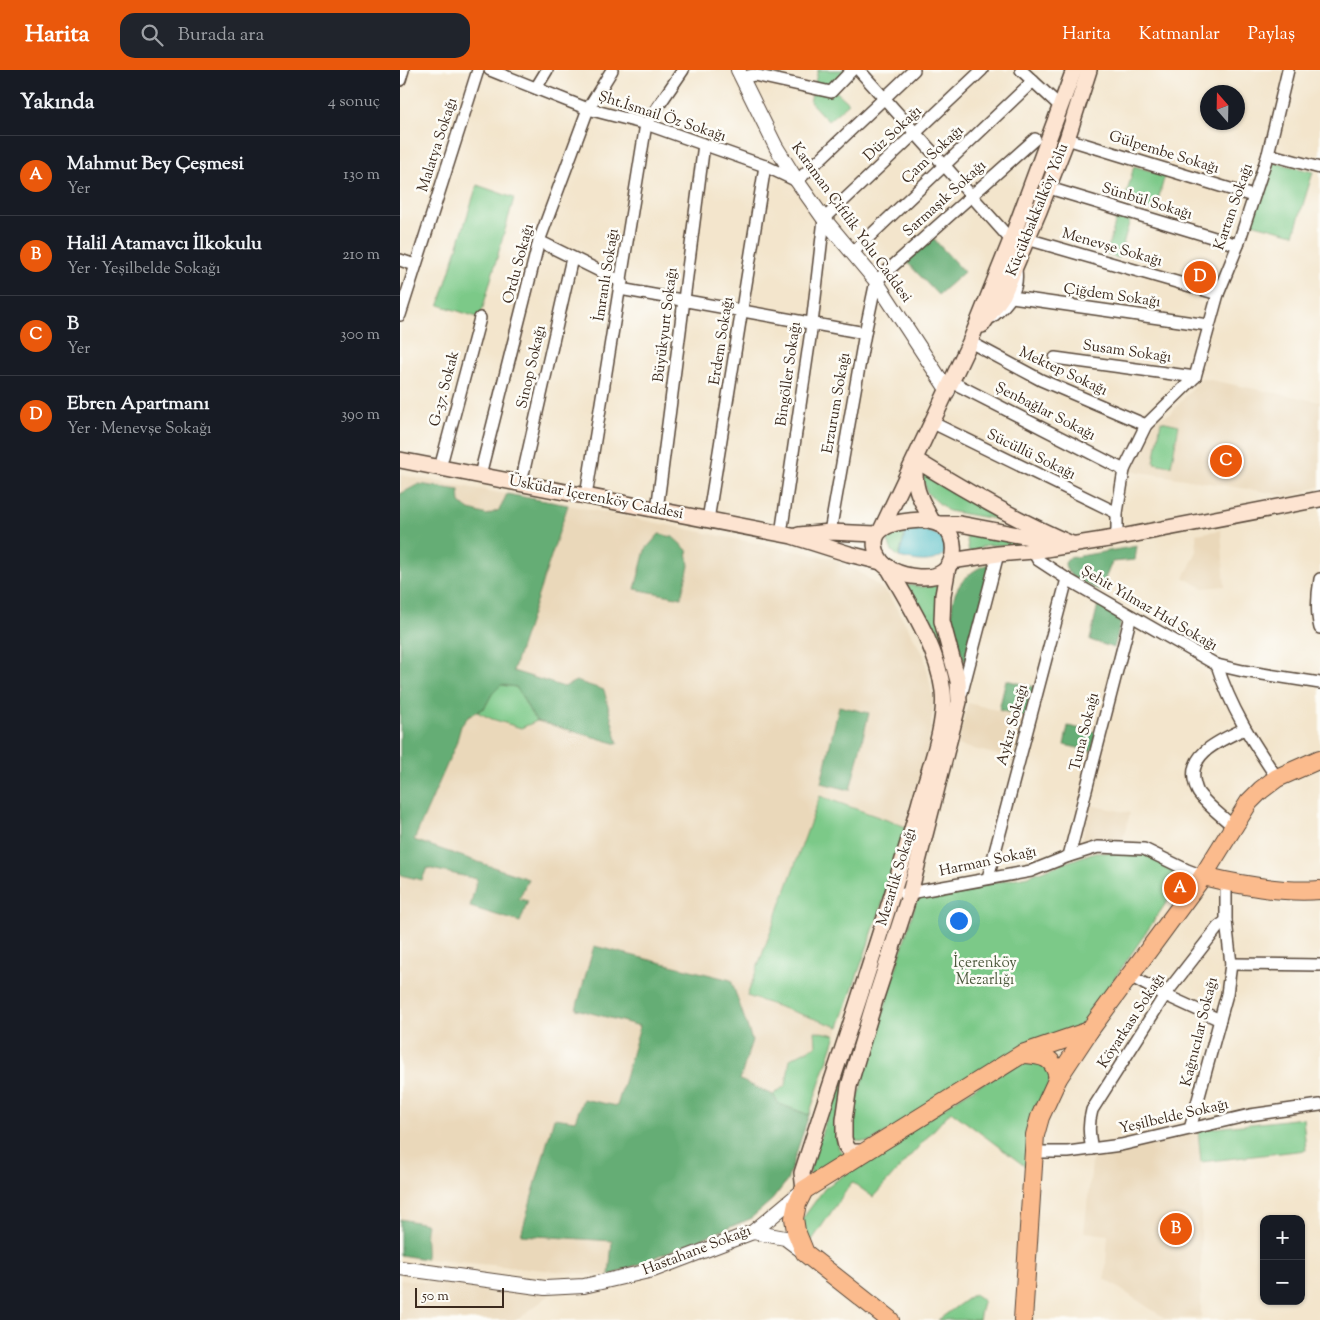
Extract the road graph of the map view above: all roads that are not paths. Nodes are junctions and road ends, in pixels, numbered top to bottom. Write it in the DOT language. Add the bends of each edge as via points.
graph roads {
  1 [pos="403,70"];
  2 [pos="478,70"];
  3 [pos="490,70"];
  4 [pos="547,70"];
  5 [pos="612,70"];
  6 [pos="683,70"];
  7 [pos="852,70"];
  8 [pos="859,70"];
  9 [pos="914,70"];
  10 [pos="982,70"];
  11 [pos="1021,70"];
  12 [pos="1074,70"];
  13 [pos="1089,70"];
  14 [pos="1288,70"];
  15 [pos="741,75"];
  16 [pos="400,80"];
  17 [pos="1033,81"];
  18 [pos="536,88"];
  19 [pos="884,98"];
  20 [pos="1062,107"];
  21 [pos="588,109"];
  22 [pos="646,124"];
  23 [pos="916,133"];
  24 [pos="1035,139"];
  25 [pos="1067,139"];
  26 [pos="704,144"];
  27 [pos="1268,154"];
  28 [pos="944,165"];
  29 [pos="765,166"];
  30 [pos="1320,168"];
  31 [pos="797,181"];
  32 [pos="1049,188"];
  33 [pos="971,196"];
  34 [pos="1253,196"];
  35 [pos="824,219"];
  36 [pos="1027,239"];
  37 [pos="1011,240"];
  38 [pos="539,241"];
  39 [pos="1238,245"];
  40 [pos="853,252"];
  41 [pos="572,258"];
  42 [pos="400,260"];
  43 [pos="415,264"];
  44 [pos="1016,266"];
  45 [pos="876,281"];
  46 [pos="621,286"];
  47 [pos="1218,294"];
  48 [pos="1012,296"];
  49 [pos="684,301"];
  50 [pos="742,311"];
  51 [pos="400,315"];
  52 [pos="480,318"];
  53 [pos="984,322"];
  54 [pos="812,324"];
  55 [pos="1208,325"];
  56 [pos="865,333"];
  57 [pos="970,342"];
  58 [pos="1056,358"];
  59 [pos="1195,377"];
  60 [pos="950,386"];
  61 [pos="933,423"];
  62 [pos="1146,425"];
  63 [pos="400,460"];
  64 [pos="916,460"];
  65 [pos="440,468"];
  66 [pos="1124,470"];
  67 [pos="480,475"];
  68 [pos="521,483"];
  69 [pos="586,496"];
  70 [pos="1320,499"];
  71 [pos="656,510"];
  72 [pos="1116,513"];
  73 [pos="708,520"];
  74 [pos="936,523"];
  75 [pos="879,531"];
  76 [pos="830,532"];
  77 [pos="786,535"];
  78 [pos="1115,538"];
  79 [pos="1074,545"];
  80 [pos="1033,551"];
  81 [pos="998,554"];
  82 [pos="885,564"];
  83 [pos="950,564"];
  84 [pos="1067,579"];
  85 [pos="1320,579"];
  86 [pos="1131,616"];
  87 [pos="1320,628"];
  88 [pos="1217,666"];
  89 [pos="1320,683"];
  90 [pos="959,702"];
  91 [pos="1244,729"];
  92 [pos="1320,760"];
  93 [pos="1277,778"];
  94 [pos="1234,827"];
  95 [pos="1221,848"];
  96 [pos="1069,856"];
  97 [pos="1203,876"];
  98 [pos="988,878"];
  99 [pos="1231,882"];
  100 [pos="1320,890"];
  101 [pos="910,893"];
  102 [pos="892,896"];
  103 [pos="1226,921"];
  104 [pos="1231,964"];
  105 [pos="1320,965"];
  106 [pos="1130,976"];
  107 [pos="1165,995"];
  108 [pos="1220,1020"];
  109 [pos="1089,1031"];
  110 [pos="1022,1054"];
  111 [pos="1058,1078"];
  112 [pos="1320,1105"];
  113 [pos="1190,1130"];
  114 [pos="1092,1150"];
  115 [pos="864,1152"];
  116 [pos="1034,1152"];
  117 [pos="804,1190"];
  118 [pos="753,1232"];
  119 [pos="805,1252"];
  120 [pos="400,1268"];
  121 [pos="1024,1312"];
  122 [pos="890,1320"];
  123 [pos="1035,1320"];
  1 -- 16 [label="street"];
  2 -- 43 [label="street, Malatya Sokağı"];
  3 -- 18 [label="street, Şht.İsmail Öz Sokağı"];
  4 -- 18 [label="street"];
  5 -- 21 [label="street, Ordu Sokağı"];
  6 -- 22 [label="street, İmranlı Sokağı"];
  7 -- 15 [label="street" via="831,92"];
  8 -- 19 [label="street"];
  9 -- 19 [label="street"];
  10 -- 23 [label="street, Düz Sokağı"];
  11 -- 17 [label="street"];
  12 -- 20 [label="main road, Küçükbakkalköy Yolu"];
  13 -- 25 [label="main road, Küçükbakkalköy Yolu"];
  14 -- 27 [label="street, Kartan Sokağı"];
  15 -- 31 [label="street, Karaman Çiftlik Yolu Caddesi" via="776,147"];
  17 -- 20 [label="street"];
  17 -- 28 [label="street, Çam Sokağı"];
  18 -- 21 [label="street, Şht.İsmail Öz Sokağı"];
  19 -- 23 [label="street"];
  19 -- 31 [label="street"];
  20 -- 37 [label="main road, Küçükbakkalköy Yolu"];
  21 -- 22 [label="street, Şht.İsmail Öz Sokağı"];
  21 -- 38 [label="street, Ordu Sokağı"];
  22 -- 26 [label="street, Şht.İsmail Öz Sokağı"];
  22 -- 46 [label="street, İmranlı Sokağı"];
  23 -- 28 [label="street"];
  23 -- 35 [label="street, Düz Sokağı"];
  24 -- 33 [label="street, Sarmaşık Sokağı"];
  25 -- 32 [label="main road, Küçükbakkalköy Yolu"];
  25 -- 34 [label="street, Gülpembe Sokağı"];
  26 -- 29 [label="street, Şht.İsmail Öz Sokağı"];
  26 -- 49 [label="street, Büyükyurt Sokağı"];
  27 -- 30 [label="street"];
  27 -- 34 [label="street, Kartan Sokağı"];
  28 -- 33 [label="street"];
  28 -- 40 [label="street, Çam Sokağı"];
  29 -- 31 [label="street, Şht.İsmail Öz Sokağı"];
  29 -- 50 [label="street, Erdem Sokağı"];
  31 -- 35 [label="street, Karaman Çiftlik Yolu Caddesi"];
  32 -- 36 [label="main road, Küçükbakkalköy Yolu"];
  32 -- 39 [label="street, Sünbül Sokağı"];
  33 -- 37 [label="street"];
  33 -- 45 [label="street, Sarmaşık Sokağı"];
  34 -- 39 [label="street, Kartan Sokağı"];
  35 -- 40 [label="street, Karaman Çiftlik Yolu Caddesi"];
  35 -- 54 [label="street, Bingöller Sokağı"];
  36 -- 44 [label="main road, Küçükbakkalköy Yolu"];
  36 -- 47 [label="street, Menevşe Sokağı"];
  37 -- 57 [label="main road, Küçükbakkalköy Yolu"];
  38 -- 41 [label="street"];
  38 -- 67 [label="street, Ordu Sokağı"];
  39 -- 47 [label="street, Kartan Sokağı"];
  40 -- 45 [label="street, Karaman Çiftlik Yolu Caddesi"];
  41 -- 46 [label="street"];
  41 -- 68 [label="street, Sinop Sokağı"];
  42 -- 43 [label="street"];
  43 -- 51 [label="street, Malatya Sokağı"];
  44 -- 48 [label="street" via="1017,278"];
  44 -- 53 [label="main road, Küçükbakkalköy Yolu" via="1003,295"];
  45 -- 56 [label="street, Erzurum Sokağı"];
  45 -- 60 [label="street, Karaman Çiftlik Yolu Caddesi"];
  46 -- 49 [label="street"];
  46 -- 69 [label="street, İmranlı Sokağı"];
  47 -- 55 [label="street, Kartan Sokağı"];
  48 -- 53 [label="street"];
  48 -- 55 [label="street, Çiğdem Sokağı"];
  49 -- 50 [label="street"];
  49 -- 71 [label="street, Büyükyurt Sokağı"];
  50 -- 54 [label="street"];
  50 -- 73 [label="street, Erdem Sokağı"];
  52 -- 65 [label="street, G-37. Sokak"];
  53 -- 57 [label="main road, Küçükbakkalköy Yolu"];
  54 -- 56 [label="street"];
  54 -- 77 [label="street, Bingöller Sokağı"];
  55 -- 59 [label="street, Kartan Sokağı"];
  56 -- 76 [label="street, Erzurum Sokağı"];
  57 -- 60 [label="main road, Küçükbakkalköy Yolu"];
  57 -- 62 [label="street, Mektep Sokağı" via="1041,380"];
  58 -- 59 [label="street, Susam Sokağı"];
  59 -- 62 [label="street"];
  60 -- 61 [label="main road, Küçükbakkalköy Yolu"];
  60 -- 66 [label="street, Şenbağlar Sokağı"];
  61 -- 64 [label="main road, Küçükbakkalköy Yolu"];
  61 -- 72 [label="street, Sücüllü Sokağı"];
  62 -- 66 [label="street"];
  63 -- 65 [label="main road, Üsküdar İçerenköy Caddesi"];
  64 -- 74 [label="main road" via="914,482"];
  64 -- 75 [label="main road, Küçükbakkalköy Yolu"];
  64 -- 79 [label="main road" via="961,489"];
  65 -- 67 [label="main road, Üsküdar İçerenköy Caddesi"];
  66 -- 72 [label="street"];
  67 -- 68 [label="main road, Üsküdar İçerenköy Caddesi"];
  68 -- 69 [label="main road, Üsküdar İçerenköy Caddesi"];
  69 -- 71 [label="main road, Üsküdar İçerenköy Caddesi"];
  70 -- 78 [label="main road"];
  71 -- 73 [label="main road, Üsküdar İçerenköy Caddesi"];
  72 -- 78 [label="street"];
  73 -- 77 [label="main road, Üsküdar İçerenköy Caddesi"];
  74 -- 75 [label="main road" via="922,520 899,522"];
  74 -- 79 [label="main road" via="960,524"];
  74 -- 83 [label="main road" via="949,531 952,538 954,555"];
  75 -- 76 [label="main road"];
  75 -- 82 [label="main road" via="875,546 877,555"];
  76 -- 77 [label="main road"];
  77 -- 82 [label="main road"];
  78 -- 79 [label="main road"];
  79 -- 80 [label="main road"];
  80 -- 81 [label="main road"];
  80 -- 84 [label="street, Şehit Yılmaz Hıd Sokağı" via="1038,560"];
  81 -- 83 [label="main road"];
  81 -- 90 [label="street"];
  82 -- 83 [label="main road" via="905,574 926,577 944,571"];
  82 -- 102 [label="main road, Mezarlık Sokağı" via="918,620 932,652 943,690 944,709"];
  83 -- 90 [label="main road, Mezarlık Sokağı" via="943,595 942,621 956,672"];
  84 -- 86 [label="street, Şehit Yılmaz Hıd Sokağı"];
  84 -- 98 [label="street, Aykız Sokağı"];
  85 -- 87 [label="street"];
  86 -- 88 [label="street, Şehit Yılmaz Hıd Sokağı"];
  86 -- 96 [label="street, Tuna Sokağı"];
  88 -- 89 [label="street, Şehit Yılmaz Hıd Sokağı"];
  88 -- 91 [label="street"];
  90 -- 101 [label="main road, Mezarlık Sokağı"];
  91 -- 93 [label="street"];
  91 -- 94 [label="street" via="1210,746 1198,758 1193,777 1198,793"];
  92 -- 93 [label="main road"];
  93 -- 94 [label="main road" via="1249,802"];
  94 -- 95 [label="main road"];
  95 -- 97 [label="main road"];
  95 -- 99 [label="main road" via="1223,866"];
  96 -- 97 [label="street, Harman Sokağı" via="1098,847 1144,849"];
  96 -- 98 [label="street, Harman Sokağı" via="1031,871"];
  97 -- 99 [label="main road"];
  97 -- 106 [label="main road"];
  98 -- 101 [label="street, Harman Sokağı"];
  99 -- 100 [label="main road" via="1303,891"];
  99 -- 103 [label="street, Kağnıcılar Sokağı"];
  101 -- 102 [label="street, Harman Sokağı"];
  101 -- 115 [label="main road, Mezarlık Sokağı" via="850,1086 844,1138 851,1152"];
  102 -- 117 [label="main road, Mezarlık Sokağı" via="802,1173"];
  103 -- 104 [label="street, Kağnıcılar Sokağı"];
  103 -- 107 [label="street, Köyarkası Sokağı"];
  104 -- 105 [label="street"];
  104 -- 108 [label="street, Kağnıcılar Sokağı" via="1228,994"];
  106 -- 107 [label="street"];
  106 -- 109 [label="main road"];
  107 -- 108 [label="street"];
  107 -- 114 [label="street, Köyarkası Sokağı" via="1092,1110 1088,1132"];
  108 -- 113 [label="street, Kağnıcılar Sokağı"];
  109 -- 110 [label="main road, Hastahane Sokağı"];
  109 -- 111 [label="main road"];
  110 -- 111 [label="main road" via="1045,1057 1052,1062"];
  110 -- 115 [label="main road, Hastahane Sokağı"];
  111 -- 116 [label="main road" via="1040,1117"];
  112 -- 113 [label="street, Yeşilbelde Sokağı" via="1250,1115"];
  113 -- 114 [label="street, Yeşilbelde Sokağı"];
  114 -- 116 [label="street, Yeşilbelde Sokağı"];
  115 -- 117 [label="main road, Hastahane Sokağı"];
  116 -- 121 [label="main road"];
  117 -- 118 [label="street, Hastahane Sokağı"];
  117 -- 119 [label="main road" via="794,1218"];
  118 -- 119 [label="street" via="785,1238"];
  118 -- 120 [label="street, Hastahane Sokağı" via="653,1270 584,1286 545,1288"];
  119 -- 122 [label="main road"];
  121 -- 123 [label="street"];
}
